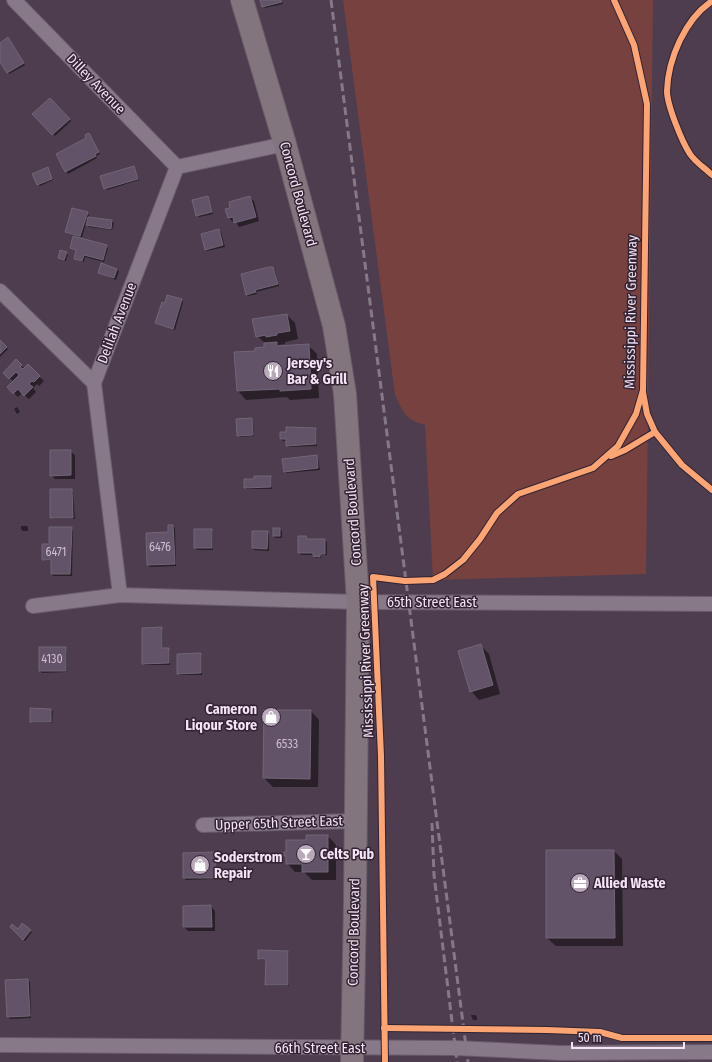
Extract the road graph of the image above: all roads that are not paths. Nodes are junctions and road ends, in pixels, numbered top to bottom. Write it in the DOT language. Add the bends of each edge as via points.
graph roads {
  1 [pos="14,0"];
  2 [pos="242,0"];
  3 [pos="285,144"];
  4 [pos="177,167"];
  5 [pos="0,291"];
  6 [pos="94,383"];
  7 [pos="120,595"];
  8 [pos="358,602"];
  9 [pos="712,604"];
  10 [pos="33,606"];
  11 [pos="356,821"];
  12 [pos="203,825"];
  13 [pos="0,1045"];
  14 [pos="712,1052"];
  15 [pos="352,1055"];
  16 [pos="563,1058"];
  1 -- 4 [label="street, Dilley Avenue"];
  2 -- 3 [label="main road, Concord Boulevard"];
  3 -- 4 [label="street"];
  3 -- 8 [label="main road, Concord Boulevard" via="334,326 345,394"];
  4 -- 6 [label="street, Delilah Avenue"];
  5 -- 6 [label="street"];
  6 -- 7 [label="street, Delilah Avenue"];
  7 -- 8 [label="street, 65th Street East"];
  7 -- 10 [label="street, 65th Street East"];
  8 -- 9 [label="street, 65th Street East"];
  8 -- 11 [label="main road, Concord Boulevard"];
  11 -- 12 [label="street, Upper 65th Street East"];
  11 -- 15 [label="main road, Concord Boulevard"];
  13 -- 15 [label="street, 66th Street East"];
  14 -- 16 [label="street, 66th Street East"];
  15 -- 16 [label="street, 66th Street East" via="466,1048"];
}
